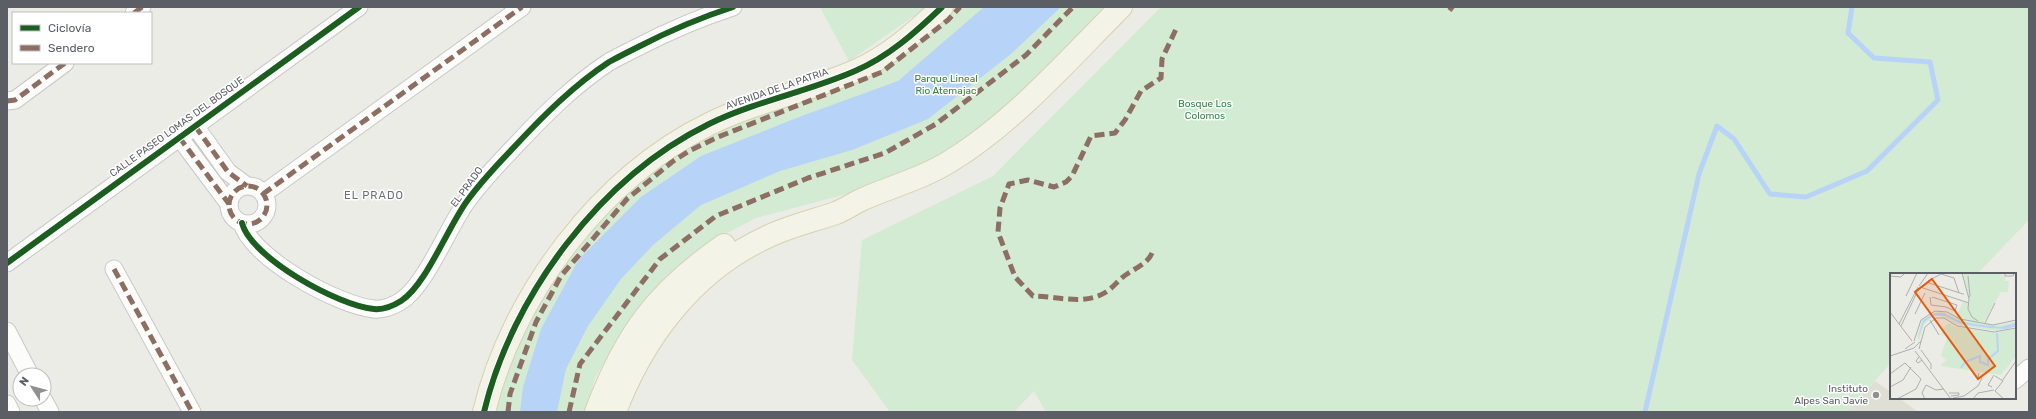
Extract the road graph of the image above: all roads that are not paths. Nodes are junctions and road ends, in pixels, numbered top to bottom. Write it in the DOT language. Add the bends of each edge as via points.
graph roads {
  1 [pos="359,7"];
  2 [pos="522,7"];
  3 [pos="733,7"];
  4 [pos="942,7"];
  5 [pos="1121,7"];
  6 [pos="64,64"];
  7 [pos="7,101"];
  8 [pos="195,126"];
  9 [pos="179,137"];
  10 [pos="247,186"];
  11 [pos="263,194"];
  12 [pos="862,199"];
  13 [pos="229,204"];
  14 [pos="242,223"];
  15 [pos="7,263"];
  16 [pos="114,269"];
  17 [pos="7,331"];
  18 [pos="26,367"];
  19 [pos="2029,368"];
  20 [pos="2016,379"];
  21 [pos="7,404"];
  22 [pos="11,412"];
  23 [pos="192,412"];
  24 [pos="484,412"];
  25 [pos="596,412"];
  26 [pos="615,412"];
  1 -- 8 [label="street, CALLE PASEO LOMAS DEL BOSQUE"];
  2 -- 11 [label="street"];
  3 -- 14 [label="street, EL PRADO" via="694,20 609,62 570,92 489,172 466,202 410,295 388,308 374,309 340,299 294,276 255,243 244,230"];
  4 -- 24 [label="main road, AVENIDA DE LA PATRIA" via="894,49 856,71 710,124 668,147 636,172 605,200 576,233 530,298 501,358"];
  5 -- 12 [label="main road" via="986,136 952,160 915,180"];
  6 -- 7 [label="street" via="15,100"];
  8 -- 9 [label="street, CALLE PASEO LOMAS DEL BOSQUE"];
  8 -- 10 [label="street" via="228,172"];
  9 -- 13 [label="street"];
  9 -- 15 [label="street, CALLE PASEO LOMAS DEL BOSQUE"];
  10 -- 11 [label="street" via="256,188"];
  10 -- 13 [label="street" via="235,192"];
  11 -- 14 [label="street" via="267,207 263,216 252,224"];
  12 -- 25 [label="main road" via="835,202 760,226 727,243 694,266 664,294 632,333 610,375"];
  12 -- 26 [label="main road" via="838,212 800,223 765,238 729,258 696,284 647,344 629,377"];
  13 -- 14 [label="street" via="233,216"];
  16 -- 23 [label="street"];
  17 -- 18 [label="street"];
  19 -- 20 [label="street"];
  21 -- 22 [label="street"];
}
